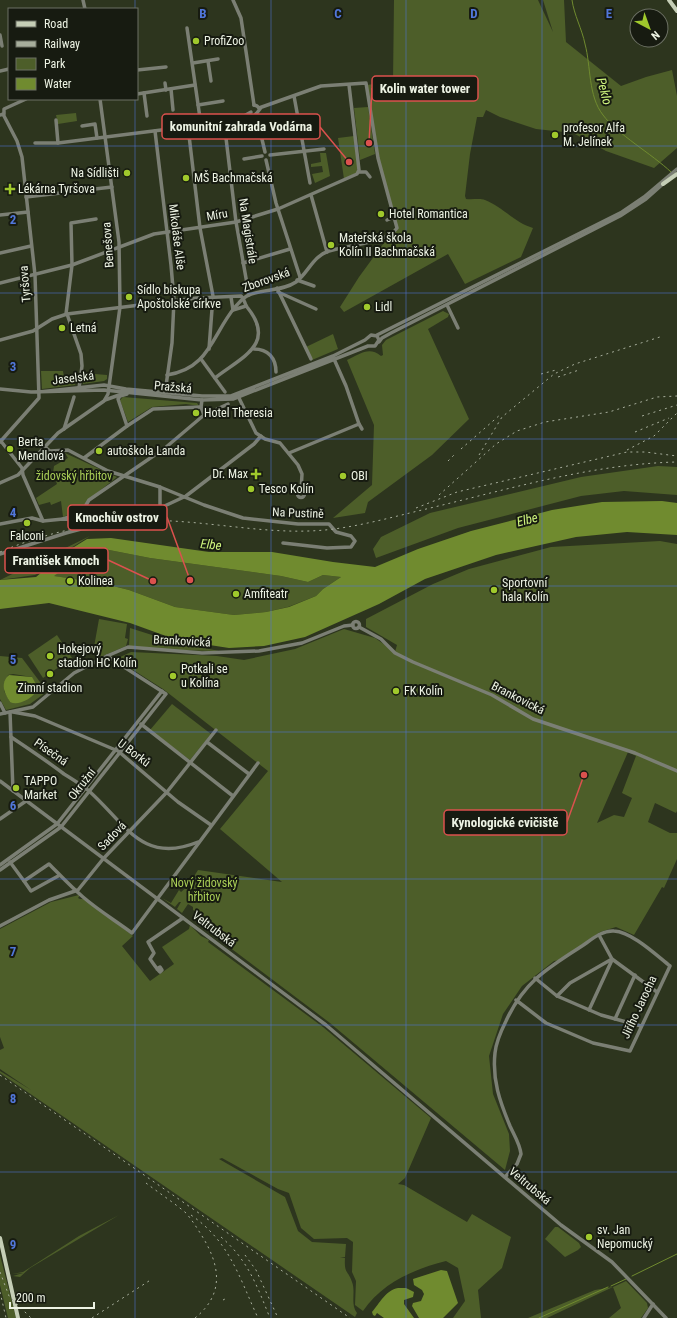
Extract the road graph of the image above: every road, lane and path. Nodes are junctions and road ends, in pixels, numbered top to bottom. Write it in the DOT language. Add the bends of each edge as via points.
graph roads {
  1 [pos="233,0"];
  2 [pos="670,0"];
  3 [pos="677,8"];
  4 [pos="677,11"];
  5 [pos="187,28"];
  6 [pos="0,35"];
  7 [pos="6,45"];
  8 [pos="1,46"];
  9 [pos="218,59"];
  10 [pos="208,61"];
  11 [pos="193,64"];
  12 [pos="166,68"];
  13 [pos="138,70"];
  14 [pos="211,81"];
  15 [pos="165,82"];
  16 [pos="195,85"];
  17 [pos="349,85"];
  18 [pos="171,89"];
  19 [pos="166,90"];
  20 [pos="144,93"];
  21 [pos="138,94"];
  22 [pos="294,96"];
  23 [pos="24,100"];
  24 [pos="100,100"];
  25 [pos="223,101"];
  26 [pos="198,105"];
  27 [pos="254,105"];
  28 [pos="0,107"];
  29 [pos="260,108"];
  30 [pos="4,109"];
  31 [pos="173,110"];
  32 [pos="251,112"];
  33 [pos="256,114"];
  34 [pos="1,115"];
  35 [pos="147,116"];
  36 [pos="56,120"];
  37 [pos="82,126"];
  38 [pos="201,126"];
  39 [pos="188,127"];
  40 [pos="154,131"];
  41 [pos="222,133"];
  42 [pos="106,136"];
  43 [pos="97,138"];
  44 [pos="35,143"];
  45 [pos="58,143"];
  46 [pos="324,149"];
  47 [pos="304,151"];
  48 [pos="265,152"];
  49 [pos="270,155"];
  50 [pos="262,156"];
  51 [pos="244,159"];
  52 [pos="266,160"];
  53 [pos="677,169"];
  54 [pos="359,172"];
  55 [pos="677,173"];
  56 [pos="370,177"];
  57 [pos="671,177"];
  58 [pos="310,183"];
  59 [pos="664,184"];
  60 [pos="112,187"];
  61 [pos="311,194"];
  62 [pos="26,197"];
  63 [pos="278,209"];
  64 [pos="28,212"];
  65 [pos="0,215"];
  66 [pos="394,217"];
  67 [pos="96,219"];
  68 [pos="387,220"];
  69 [pos="236,222"];
  70 [pos="200,228"];
  71 [pos="166,232"];
  72 [pos="31,246"];
  73 [pos="119,247"];
  74 [pos="290,249"];
  75 [pos="327,252"];
  76 [pos="0,253"];
  77 [pos="243,263"];
  78 [pos="72,265"];
  79 [pos="35,275"];
  80 [pos="299,279"];
  81 [pos="0,283"];
  82 [pos="314,286"];
  83 [pos="277,290"];
  84 [pos="249,295"];
  85 [pos="213,296"];
  86 [pos="231,296"];
  87 [pos="244,298"];
  88 [pos="174,300"];
  89 [pos="447,305"];
  90 [pos="246,306"];
  91 [pos="120,307"];
  92 [pos="316,309"];
  93 [pos="233,310"];
  94 [pos="66,314"];
  95 [pos="458,328"];
  96 [pos="38,329"];
  97 [pos="374,335"];
  98 [pos="368,338"];
  99 [pos="0,340"];
  100 [pos="257,341"];
  101 [pos="379,342"];
  102 [pos="371,346"];
  103 [pos="209,349"];
  104 [pos="254,349"];
  105 [pos="264,350"];
  106 [pos="201,359"];
  107 [pos="311,359"];
  108 [pos="334,359"];
  109 [pos="276,372"];
  110 [pos="167,375"];
  111 [pos="215,378"];
  112 [pos="109,386"];
  113 [pos="79,388"];
  114 [pos="0,389"];
  115 [pos="109,391"];
  116 [pos="39,392"];
  117 [pos="225,392"];
  118 [pos="127,393"];
  119 [pos="165,393"];
  120 [pos="243,393"];
  121 [pos="248,394"];
  122 [pos="234,396"];
  123 [pos="74,397"];
  124 [pos="239,398"];
  125 [pos="202,400"];
  126 [pos="104,401"];
  127 [pos="228,404"];
  128 [pos="201,407"];
  129 [pos="246,414"];
  130 [pos="204,415"];
  131 [pos="359,424"];
  132 [pos="127,426"];
  133 [pos="64,429"];
  134 [pos="362,429"];
  135 [pos="261,436"];
  136 [pos="0,441"];
  137 [pos="45,447"];
  138 [pos="289,453"];
  139 [pos="84,458"];
  140 [pos="22,471"];
  141 [pos="123,475"];
  142 [pos="0,483"];
  143 [pos="160,487"];
  144 [pos="301,491"];
  145 [pos="186,496"];
  146 [pos="160,508"];
  147 [pos="87,511"];
  148 [pos="63,519"];
  149 [pos="86,520"];
  150 [pos="43,521"];
  151 [pos="0,523"];
  152 [pos="121,527"];
  153 [pos="283,543"];
  154 [pos="0,554"];
  155 [pos="107,656"];
  156 [pos="164,692"];
  157 [pos="0,703"];
  158 [pos="33,707"];
  159 [pos="10,712"];
  160 [pos="5,713"];
  161 [pos="0,714"];
  162 [pos="35,716"];
  163 [pos="141,724"];
  164 [pos="216,730"];
  165 [pos="11,737"];
  166 [pos="207,742"];
  167 [pos="117,751"];
  168 [pos="190,762"];
  169 [pos="258,763"];
  170 [pos="677,771"];
  171 [pos="249,774"];
  172 [pos="0,782"];
  173 [pos="87,790"];
  174 [pos="13,791"];
  175 [pos="167,792"];
  176 [pos="233,796"];
  177 [pos="26,801"];
  178 [pos="0,819"];
  179 [pos="211,825"];
  180 [pos="59,826"];
  181 [pos="129,832"];
  182 [pos="198,842"];
  183 [pos="183,848"];
  184 [pos="188,856"];
  185 [pos="103,859"];
  186 [pos="9,861"];
  187 [pos="0,865"];
  188 [pos="0,870"];
  189 [pos="60,875"];
  190 [pos="24,881"];
  191 [pos="77,891"];
  192 [pos="157,899"];
  193 [pos="183,918"];
  194 [pos="0,926"];
  195 [pos="599,935"];
  196 [pos="612,959"];
  197 [pos="157,969"];
  198 [pos="635,976"];
  199 [pos="535,978"];
  200 [pos="657,992"];
  201 [pos="557,996"];
  202 [pos="516,1000"];
  203 [pos="589,1010"];
  204 [pos="615,1019"];
  205 [pos="641,1026"];
  206 [pos="505,1178"];
  207 [pos="0,1238"];
  208 [pos="653,1304"];
  209 [pos="18,1318"];
  210 [pos="644,1318"];
  211 [pos="666,1318"];
  1 -- 27 [label="street" via="241,18"];
  2 -- 3 [label="main road"];
  2 -- 4 [label="main road"];
  5 -- 11 [label="street"];
  6 -- 8 [label="street"];
  7 -- 8 [label="street"];
  9 -- 10 [label="street"];
  10 -- 11 [label="street"];
  10 -- 14 [label="street"];
  11 -- 16 [label="street"];
  12 -- 13 [label="street"];
  15 -- 19 [label="street"];
  16 -- 18 [label="street"];
  16 -- 26 [label="street"];
  17 -- 22 [label="street" via="321,86"];
  17 -- 54 [label="street"];
  17 -- 66 [label="street" via="366,84 378,158"];
  18 -- 19 [label="street"];
  18 -- 31 [label="street"];
  19 -- 20 [label="street"];
  20 -- 21 [label="street"];
  20 -- 35 [label="street"];
  22 -- 29 [label="street"];
  22 -- 47 [label="street"];
  23 -- 30 [label="street"];
  24 -- 42 [label="street, Benešova"];
  25 -- 26 [label="street"];
  26 -- 38 [label="street"];
  27 -- 29 [label="street"];
  27 -- 32 [label="street"];
  28 -- 30 [label="street"];
  29 -- 33 [label="street"];
  30 -- 34 [label="street"];
  32 -- 33 [label="street"];
  32 -- 41 [label="street" via="230,124"];
  33 -- 48 [label="street"];
  34 -- 62 [label="street, Tyršova" via="17,141 22,157"];
  36 -- 45 [label="street"];
  37 -- 43 [label="street" via="95,124"];
  38 -- 39 [label="street"];
  38 -- 41 [label="street" via="212,125"];
  39 -- 40 [label="street"];
  39 -- 70 [label="street"];
  40 -- 42 [label="street"];
  40 -- 71 [label="street, Mikoláše Alše"];
  41 -- 69 [label="street, Na Magistrále" via="226,139"];
  42 -- 43 [label="street"];
  42 -- 60 [label="street, Benešova"];
  43 -- 45 [label="street"];
  44 -- 45 [label="street"];
  46 -- 47 [label="street"];
  47 -- 49 [label="street"];
  47 -- 58 [label="street"];
  48 -- 49 [label="street"];
  48 -- 50 [label="street"];
  49 -- 52 [label="street"];
  50 -- 51 [label="street"];
  50 -- 52 [label="street"];
  52 -- 63 [label="street"];
  53 -- 57 [label="street"];
  54 -- 56 [label="street" via="366,172"];
  54 -- 61 [label="street, Míru"];
  55 -- 57 [label="main road"];
  57 -- 59 [label="main road"];
  57 -- 97 [label="street" via="622,212 379,335"];
  59 -- 89 [label="street" via="646,200 620,216"];
  60 -- 62 [label="street"];
  60 -- 73 [label="street, Benešova"];
  61 -- 63 [label="street, Míru"];
  61 -- 75 [label="street"];
  62 -- 64 [label="street, Tyršova"];
  63 -- 69 [label="street, Míru"];
  63 -- 74 [label="street"];
  64 -- 65 [label="street"];
  64 -- 72 [label="street, Tyršova"];
  66 -- 68 [label="street"];
  66 -- 75 [label="street, Zborovská" via="397,228 394,233 381,239"];
  67 -- 78 [label="street" via="71,223"];
  69 -- 70 [label="street, Míru"];
  69 -- 77 [label="street, Na Magistrále"];
  70 -- 71 [label="street, Míru"];
  70 -- 85 [label="street"];
  71 -- 73 [label="street, Míru"];
  71 -- 88 [label="street, Mikoláše Alše"];
  72 -- 76 [label="street"];
  72 -- 79 [label="street, Tyršova"];
  73 -- 78 [label="street, Míru"];
  73 -- 91 [label="street, Benešova"];
  74 -- 77 [label="street"];
  74 -- 80 [label="street"];
  75 -- 80 [label="street, Zborovská" via="316,259"];
  77 -- 84 [label="street, Na Magistrále"];
  78 -- 79 [label="street, Míru"];
  78 -- 94 [label="street"];
  79 -- 81 [label="street, Míru"];
  79 -- 96 [label="street, Tyršova"];
  80 -- 82 [label="street"];
  80 -- 83 [label="street, Zborovská"];
  83 -- 84 [label="street, Zborovská"];
  83 -- 92 [label="street"];
  83 -- 107 [label="street"];
  84 -- 87 [label="street, Zborovská"];
  85 -- 86 [label="street"];
  85 -- 88 [label="street"];
  85 -- 103 [label="street"];
  86 -- 87 [label="street"];
  86 -- 93 [label="street"];
  87 -- 90 [label="street"];
  87 -- 93 [label="street, Zborovská"];
  88 -- 91 [label="street"];
  88 -- 110 [label="street, Mikoláše Alše" via="172,343"];
  89 -- 95 [label="street"];
  89 -- 101 [label="street" via="386,335"];
  90 -- 93 [label="street"];
  90 -- 100 [label="street" via="257,322"];
  91 -- 94 [label="street"];
  91 -- 112 [label="street, Benešova"];
  93 -- 103 [label="street, Zborovská"];
  94 -- 96 [label="street" via="52,319"];
  94 -- 113 [label="street" via="81,354"];
  96 -- 99 [label="street"];
  96 -- 116 [label="street, Tyršova"];
  97 -- 98 [label="street"];
  97 -- 101 [label="street" via="379,338"];
  98 -- 102 [label="street"];
  98 -- 120 [label="street, Pražská" via="333,356"];
  100 -- 104 [label="street"];
  100 -- 105 [label="street"];
  101 -- 102 [label="street" via="376,346"];
  102 -- 108 [label="street, Pražská"];
  103 -- 106 [label="street, Zborovská"];
  104 -- 105 [label="street"];
  104 -- 111 [label="street"];
  105 -- 109 [label="street" via="272,357"];
  106 -- 110 [label="street, Zborovská" via="186,369"];
  106 -- 111 [label="street"];
  108 -- 121 [label="street, Pražská"];
  108 -- 131 [label="street"];
  110 -- 119 [label="street, Mikoláše Alše"];
  111 -- 117 [label="street"];
  112 -- 113 [label="street, Jaselská"];
  112 -- 115 [label="street, Benešova"];
  112 -- 119 [label="street, Pražská"];
  113 -- 116 [label="street, Jaselská"];
  114 -- 116 [label="street, Jaselská"];
  115 -- 116 [label="street, Jaselská"];
  115 -- 118 [label="street, Pražská"];
  115 -- 126 [label="street"];
  116 -- 136 [label="street, Tyršova" via="39,400"];
  118 -- 125 [label="street, Pražská"];
  118 -- 126 [label="street" via="112,396"];
  118 -- 132 [label="street" via="118,400"];
  119 -- 122 [label="street, Pražská"];
  120 -- 122 [label="street, Pražská"];
  120 -- 124 [label="street"];
  121 -- 124 [label="street, Pražská"];
  121 -- 129 [label="street" via="244,401"];
  122 -- 124 [label="street"];
  123 -- 133 [label="street"];
  124 -- 125 [label="street, Pražská" via="223,401"];
  124 -- 129 [label="street"];
  125 -- 128 [label="street"];
  126 -- 133 [label="street"];
  127 -- 130 [label="street"];
  128 -- 130 [label="street"];
  128 -- 132 [label="street" via="153,409"];
  129 -- 135 [label="street" via="253,428"];
  130 -- 141 [label="street" via="165,448"];
  131 -- 134 [label="street"];
  131 -- 138 [label="street"];
  132 -- 139 [label="street"];
  133 -- 137 [label="street"];
  135 -- 138 [label="street" via="280,443"];
  135 -- 145 [label="street"];
  136 -- 140 [label="street"];
  137 -- 139 [label="street" via="50,451 68,450"];
  137 -- 140 [label="street"];
  138 -- 144 [label="street" via="301,470"];
  139 -- 141 [label="street" via="108,471"];
  140 -- 142 [label="street"];
  140 -- 150 [label="street"];
  141 -- 143 [label="street"];
  141 -- 147 [label="street" via="89,500 86,505"];
  143 -- 145 [label="street"];
  143 -- 146 [label="street"];
  145 -- 146 [label="street"];
  145 -- 153 [label="street, Na Pustině" via="204,506 254,520 330,524 336,532 351,536 355,541 350,547 335,548"];
  146 -- 147 [label="street" via="116,514"];
  147 -- 148 [label="street"];
  148 -- 149 [label="street"];
  148 -- 150 [label="street"];
  150 -- 151 [label="street" via="32,518"];
  152 -- 154 [label="street" via="66,532"];
  155 -- 156 [label="street"];
  155 -- 158 [label="street, Brankovická" via="74,673"];
  155 -- 170 [label="street, Brankovická" via="128,647 202,653 259,651 302,643 344,626 353,625 381,639 395,653 492,695 533,718 634,753"];
  156 -- 163 [label="street, Okružní"];
  156 -- 167 [label="street, Okružní"];
  157 -- 160 [label="street"];
  158 -- 159 [label="street, Brankovická"];
  158 -- 162 [label="street"];
  159 -- 160 [label="street, Brankovická"];
  159 -- 162 [label="street, U Borků"];
  159 -- 165 [label="street"];
  160 -- 161 [label="street, Brankovická"];
  162 -- 167 [label="street, U Borků"];
  163 -- 167 [label="street, Okružní"];
  163 -- 168 [label="street"];
  164 -- 166 [label="street, Sadová"];
  165 -- 173 [label="street, Písečná"];
  165 -- 174 [label="street"];
  166 -- 168 [label="street, Sadová"];
  166 -- 171 [label="street"];
  167 -- 173 [label="street, Okružní"];
  167 -- 175 [label="street, U Borků"];
  168 -- 175 [label="street, Sadová"];
  168 -- 176 [label="street"];
  169 -- 171 [label="street"];
  171 -- 176 [label="street"];
  172 -- 174 [label="street, Veltrubská"];
  173 -- 180 [label="street, Okružní"];
  173 -- 181 [label="street, Písečná"];
  174 -- 177 [label="street, Veltrubská"];
  175 -- 179 [label="street, U Borků"];
  175 -- 181 [label="street, Sadová"];
  176 -- 179 [label="street"];
  177 -- 178 [label="street"];
  177 -- 180 [label="street, Veltrubská"];
  179 -- 182 [label="street"];
  180 -- 185 [label="street, Veltrubská"];
  180 -- 186 [label="street, Okružní"];
  181 -- 183 [label="street, Písečná" via="151,847 165,850"];
  181 -- 185 [label="street, Sadová"];
  182 -- 183 [label="street, Písečná"];
  182 -- 184 [label="street"];
  183 -- 184 [label="street"];
  184 -- 192 [label="street"];
  185 -- 191 [label="street, Sadová"];
  185 -- 192 [label="street, Veltrubská"];
  186 -- 187 [label="street, Okružní"];
  186 -- 188 [label="street, Okružní"];
  186 -- 190 [label="street"];
  189 -- 190 [label="street" via="31,891"];
  189 -- 190 [label="street" via="49,864"];
  189 -- 191 [label="street"];
  191 -- 192 [label="street" via="132,933"];
  191 -- 194 [label="street" via="49,900"];
  192 -- 193 [label="street, Veltrubská"];
  193 -- 197 [label="street" via="148,942 154,953 150,959"];
  193 -- 206 [label="street, Veltrubská" via="306,1010"];
  195 -- 196 [label="street"];
  195 -- 199 [label="street"];
  195 -- 200 [label="street, Jiřího Jarocha" via="613,930 623,933 670,966"];
  196 -- 198 [label="street"];
  196 -- 201 [label="street" via="570,983"];
  196 -- 203 [label="street"];
  198 -- 200 [label="street"];
  198 -- 204 [label="street"];
  199 -- 201 [label="street"];
  199 -- 202 [label="street"];
  200 -- 205 [label="street, Jiřího Jarocha"];
  201 -- 203 [label="street"];
  202 -- 205 [label="street, Jiřího Jarocha" via="546,1023 593,1043 628,1052"];
  202 -- 206 [label="street" via="503,1026 495,1052 494,1076 498,1098 521,1154 518,1164"];
  203 -- 204 [label="street"];
  204 -- 205 [label="street"];
  206 -- 208 [label="street, Veltrubská" via="568,1230 608,1258"];
  207 -- 209 [label="main road"];
  208 -- 210 [label="street"];
  208 -- 211 [label="street, Veltrubská"];
}
